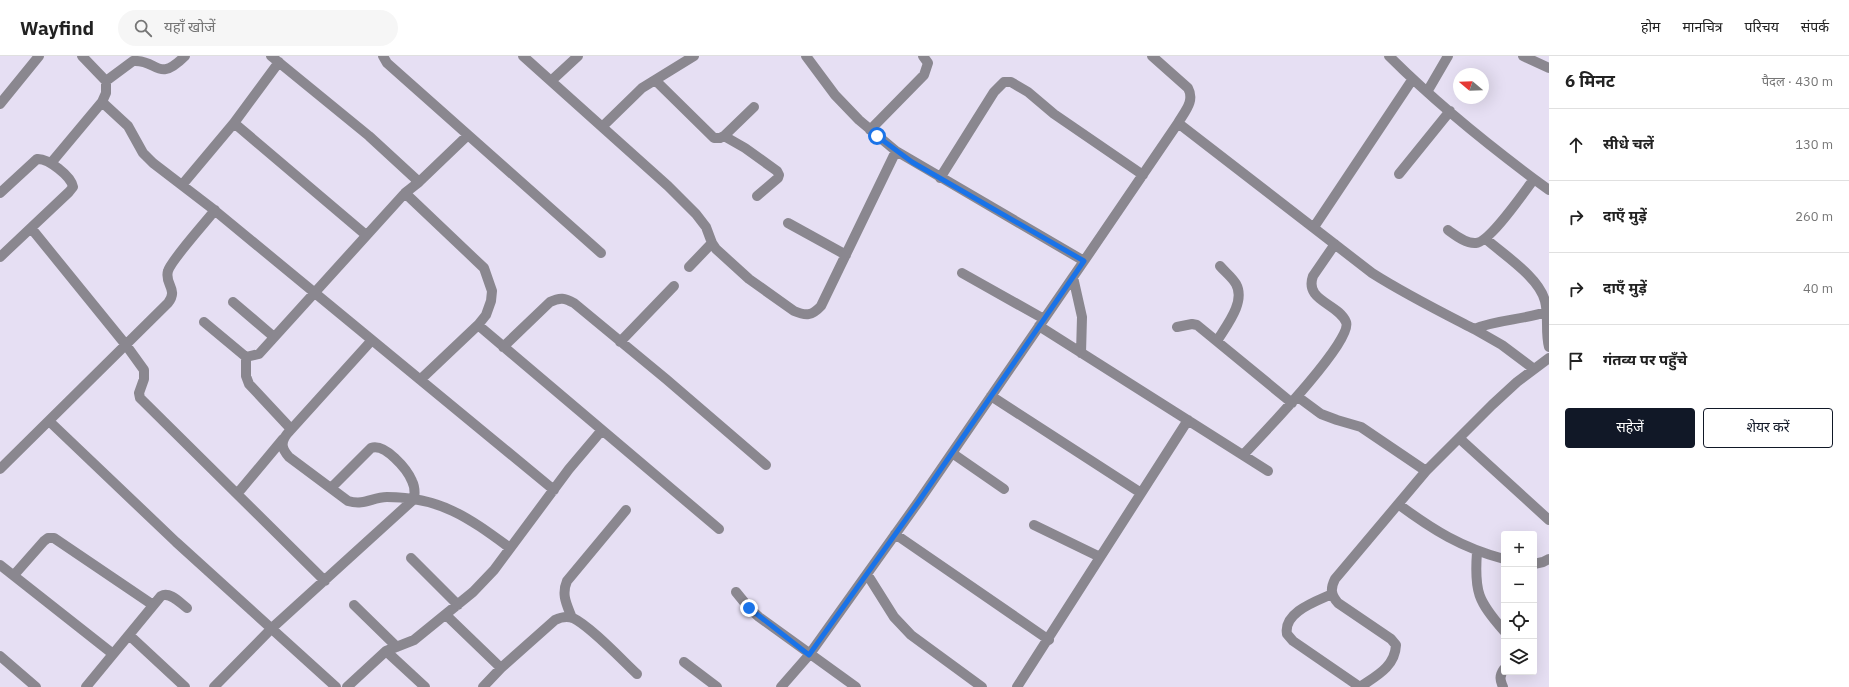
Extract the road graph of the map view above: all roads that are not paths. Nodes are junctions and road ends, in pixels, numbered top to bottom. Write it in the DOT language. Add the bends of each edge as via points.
graph roads {
  1 [pos="39,56"];
  2 [pos="82,56"];
  3 [pos="185,56"];
  4 [pos="383,56"];
  5 [pos="523,56"];
  6 [pos="578,56"];
  7 [pos="694,56"];
  8 [pos="806,56"];
  9 [pos="923,56"];
  10 [pos="1152,56"];
  11 [pos="1388,56"];
  12 [pos="1448,56"];
  13 [pos="1523,56"];
  14 [pos="275,59"];
  15 [pos="1549,66"];
  16 [pos="655,80"];
  17 [pos="1412,80"];
  18 [pos="106,81"];
  19 [pos="551,81"];
  20 [pos="1427,92"];
  21 [pos="102,102"];
  22 [pos="0,104"];
  23 [pos="754,107"];
  24 [pos="1450,111"];
  25 [pos="234,123"];
  26 [pos="1178,123"];
  27 [pos="603,126"];
  28 [pos="870,130"];
  29 [pos="467,136"];
  30 [pos="724,136"];
  31 [pos="899,153"];
  32 [pos="51,163"];
  33 [pos="1399,174"];
  34 [pos="1143,175"];
  35 [pos="940,178"];
  36 [pos="1534,179"];
  37 [pos="419,182"];
  38 [pos="182,185"];
  39 [pos="1549,190"];
  40 [pos="0,193"];
  41 [pos="406,193"];
  42 [pos="757,196"];
  43 [pos="215,210"];
  44 [pos="788,223"];
  45 [pos="1314,227"];
  46 [pos="31,228"];
  47 [pos="1448,230"];
  48 [pos="366,235"];
  49 [pos="1486,239"];
  50 [pos="712,243"];
  51 [pos="1335,244"];
  52 [pos="601,253"];
  53 [pos="846,254"];
  54 [pos="0,257"];
  55 [pos="1084,261"];
  56 [pos="1220,266"];
  57 [pos="689,267"];
  58 [pos="962,273"];
  59 [pos="1073,277"];
  60 [pos="674,286"];
  61 [pos="313,292"];
  62 [pos="233,302"];
  63 [pos="1548,311"];
  64 [pos="204,322"];
  65 [pos="1042,322"];
  66 [pos="478,325"];
  67 [pos="1177,327"];
  68 [pos="1474,329"];
  69 [pos="274,336"];
  70 [pos="372,340"];
  71 [pos="1217,341"];
  72 [pos="620,342"];
  73 [pos="126,345"];
  74 [pos="503,347"];
  75 [pos="1549,347"];
  76 [pos="1081,353"];
  77 [pos="246,357"];
  78 [pos="1549,358"];
  79 [pos="1534,369"];
  80 [pos="421,379"];
  81 [pos="991,396"];
  82 [pos="1295,400"];
  83 [pos="1188,420"];
  84 [pos="49,421"];
  85 [pos="291,429"];
  86 [pos="602,430"];
  87 [pos="1459,438"];
  88 [pos="283,439"];
  89 [pos="952,453"];
  90 [pos="1243,455"];
  91 [pos="766,465"];
  92 [pos="0,469"];
  93 [pos="1268,471"];
  94 [pos="1426,471"];
  95 [pos="331,488"];
  96 [pos="1004,489"];
  97 [pos="554,490"];
  98 [pos="1141,493"];
  99 [pos="237,494"];
  100 [pos="414,499"];
  101 [pos="1398,504"];
  102 [pos="626,510"];
  103 [pos="1549,520"];
  104 [pos="1034,524"];
  105 [pos="719,529"];
  106 [pos="895,534"];
  107 [pos="510,548"];
  108 [pos="1477,552"];
  109 [pos="1100,557"];
  110 [pos="411,558"];
  111 [pos="1501,558"];
  112 [pos="1549,559"];
  113 [pos="1537,563"];
  114 [pos="0,565"];
  115 [pos="867,574"];
  116 [pos="14,575"];
  117 [pos="325,581"];
  118 [pos="736,592"];
  119 [pos="1332,594"];
  120 [pos="354,605"];
  121 [pos="458,605"];
  122 [pos="153,606"];
  123 [pos="187,608"];
  124 [pos="446,615"];
  125 [pos="572,618"];
  126 [pos="1501,627"];
  127 [pos="272,628"];
  128 [pos="129,635"];
  129 [pos="1049,640"];
  130 [pos="397,647"];
  131 [pos="386,651"];
  132 [pos="113,654"];
  133 [pos="809,655"];
  134 [pos="0,656"];
  135 [pos="684,662"];
  136 [pos="501,668"];
  137 [pos="637,674"];
  138 [pos="1501,675"];
  139 [pos="1375,683"];
  140 [pos="36,687"];
  141 [pos="86,687"];
  142 [pos="185,687"];
  143 [pos="214,687"];
  144 [pos="336,687"];
  145 [pos="347,687"];
  146 [pos="425,687"];
  147 [pos="483,687"];
  148 [pos="717,687"];
  149 [pos="781,687"];
  150 [pos="856,687"];
  151 [pos="982,687"];
  152 [pos="1017,687"];
  153 [pos="1360,687"];
  154 [pos="1504,687"];
  1 -- 22 [label="street"];
  2 -- 18 [label="street"];
  3 -- 18 [label="street" via="170,68 156,68 133,61"];
  4 -- 29 [label="street" via="387,63"];
  5 -- 19 [label="street"];
  6 -- 19 [label="street"];
  7 -- 16 [label="street"];
  8 -- 28 [label="street" via="835,95"];
  9 -- 28 [label="street" via="928,63 924,75"];
  10 -- 26 [label="street" via="1188,88 1191,94 1191,100"];
  11 -- 17 [label="street"];
  12 -- 20 [label="street"];
  13 -- 15 [label="street"];
  14 -- 25 [label="street"];
  14 -- 37 [label="street" via="369,136"];
  16 -- 27 [label="street" via="642,88"];
  16 -- 30 [label="street" via="710,136 717,139"];
  17 -- 20 [label="street"];
  17 -- 45 [label="street"];
  18 -- 21 [label="street" via="108,87"];
  19 -- 27 [label="street"];
  20 -- 24 [label="street"];
  21 -- 32 [label="street"];
  21 -- 38 [label="street" via="128,126 143,153"];
  23 -- 30 [label="street"];
  24 -- 33 [label="street"];
  24 -- 36 [label="street"];
  25 -- 38 [label="street"];
  25 -- 48 [label="street"];
  26 -- 34 [label="street"];
  26 -- 45 [label="street"];
  27 -- 50 [label="street" via="696,214 709,232"];
  28 -- 31 [label="street"];
  29 -- 37 [label="street"];
  29 -- 52 [label="street"];
  30 -- 42 [label="street" via="777,171 778,178"];
  31 -- 35 [label="street"];
  31 -- 53 [label="street"];
  32 -- 40 [label="street" via="41,158 37,159"];
  32 -- 46 [label="street" via="71,181 73,187"];
  34 -- 35 [label="street" via="1060,119 1028,92 1011,82 1004,82 994,92"];
  34 -- 55 [label="street"];
  35 -- 55 [label="street"];
  36 -- 39 [label="street"];
  36 -- 49 [label="street"];
  37 -- 41 [label="street"];
  38 -- 43 [label="street"];
  41 -- 48 [label="street"];
  41 -- 66 [label="street" via="484,268 492,296 486,315"];
  43 -- 61 [label="street"];
  43 -- 73 [label="street" via="171,265 167,277 173,291 172,298"];
  44 -- 53 [label="street"];
  45 -- 51 [label="street"];
  46 -- 54 [label="street"];
  46 -- 73 [label="street"];
  47 -- 49 [label="street" via="1474,244"];
  48 -- 61 [label="street"];
  49 -- 63 [label="street" via="1533,280 1542,293"];
  50 -- 53 [label="street" via="749,279 794,311 809,315 821,306"];
  50 -- 57 [label="street"];
  51 -- 68 [label="street" via="1393,287"];
  51 -- 82 [label="street" via="1313,276 1312,290 1344,318 1347,329"];
  55 -- 59 [label="street"];
  56 -- 71 [label="street" via="1237,286 1239,299"];
  58 -- 65 [label="street"];
  59 -- 65 [label="street"];
  59 -- 76 [label="street" via="1082,317"];
  60 -- 72 [label="street"];
  61 -- 69 [label="street"];
  61 -- 70 [label="street"];
  62 -- 69 [label="street"];
  63 -- 68 [label="street" via="1490,323"];
  63 -- 75 [label="street"];
  64 -- 77 [label="street"];
  65 -- 76 [label="street"];
  65 -- 81 [label="street"];
  66 -- 74 [label="street"];
  66 -- 80 [label="street"];
  67 -- 71 [label="street" via="1192,324"];
  68 -- 79 [label="street" via="1502,345"];
  69 -- 77 [label="street" via="259,354"];
  70 -- 80 [label="street"];
  70 -- 85 [label="street"];
  71 -- 82 [label="street"];
  72 -- 74 [label="street" via="574,304 558,298 550,302"];
  72 -- 91 [label="street"];
  73 -- 84 [label="street"];
  73 -- 99 [label="street" via="144,370 144,379 138,393 140,398"];
  74 -- 86 [label="street"];
  76 -- 83 [label="street"];
  77 -- 85 [label="street" via="246,376 249,384"];
  78 -- 79 [label="street"];
  79 -- 87 [label="street"];
  80 -- 97 [label="street"];
  81 -- 89 [label="street"];
  81 -- 98 [label="street"];
  82 -- 90 [label="street"];
  82 -- 94 [label="street" via="1321,414 1361,427"];
  83 -- 90 [label="street"];
  83 -- 98 [label="street"];
  84 -- 92 [label="street"];
  84 -- 127 [label="street" via="176,542"];
  85 -- 88 [label="street"];
  86 -- 97 [label="street"];
  86 -- 105 [label="street"];
  87 -- 94 [label="street"];
  87 -- 103 [label="street"];
  88 -- 95 [label="street" via="283,451"];
  88 -- 99 [label="street"];
  89 -- 96 [label="street"];
  89 -- 106 [label="street"];
  90 -- 93 [label="street"];
  94 -- 101 [label="street"];
  95 -- 100 [label="street" via="348,501 359,504 387,497"];
  95 -- 100 [label="street" via="374,446 385,451 405,469 413,482"];
  97 -- 107 [label="street"];
  98 -- 109 [label="street"];
  99 -- 117 [label="street"];
  100 -- 107 [label="street" via="440,505 469,518"];
  100 -- 117 [label="street"];
  101 -- 108 [label="street" via="1442,535"];
  101 -- 119 [label="street" via="1335,579"];
  102 -- 125 [label="street" via="564,589"];
  104 -- 109 [label="street"];
  106 -- 115 [label="street"];
  106 -- 129 [label="street"];
  107 -- 121 [label="street" via="494,570"];
  108 -- 111 [label="street"];
  108 -- 126 [label="street" via="1476,588 1487,611"];
  109 -- 129 [label="street"];
  110 -- 121 [label="street"];
  112 -- 113 [label="street"];
  114 -- 116 [label="street"];
  115 -- 133 [label="street"];
  115 -- 151 [label="street" via="894,617 911,635"];
  116 -- 122 [label="street" via="44,541 54,538"];
  116 -- 132 [label="street"];
  117 -- 127 [label="street"];
  118 -- 133 [label="street" via="759,617"];
  119 -- 139 [label="street" via="1338,602 1396,645 1393,660"];
  119 -- 153 [label="street" via="1292,616 1287,634 1293,641"];
  120 -- 130 [label="street"];
  121 -- 124 [label="street"];
  122 -- 123 [label="street" via="161,596 168,594"];
  122 -- 128 [label="street"];
  124 -- 130 [label="street" via="414,640"];
  124 -- 136 [label="street"];
  125 -- 136 [label="street" via="563,617 555,620"];
  125 -- 137 [label="street" via="584,625"];
  127 -- 143 [label="street"];
  127 -- 144 [label="street"];
  128 -- 132 [label="street"];
  128 -- 142 [label="street"];
  129 -- 152 [label="street"];
  130 -- 131 [label="street"];
  131 -- 145 [label="street"];
  131 -- 146 [label="street"];
  132 -- 141 [label="street"];
  133 -- 149 [label="street"];
  133 -- 150 [label="street"];
  134 -- 140 [label="street"];
  135 -- 148 [label="street"];
  136 -- 147 [label="street"];
  138 -- 154 [label="street" via="1500,680"];
  139 -- 153 [label="street"];
}
